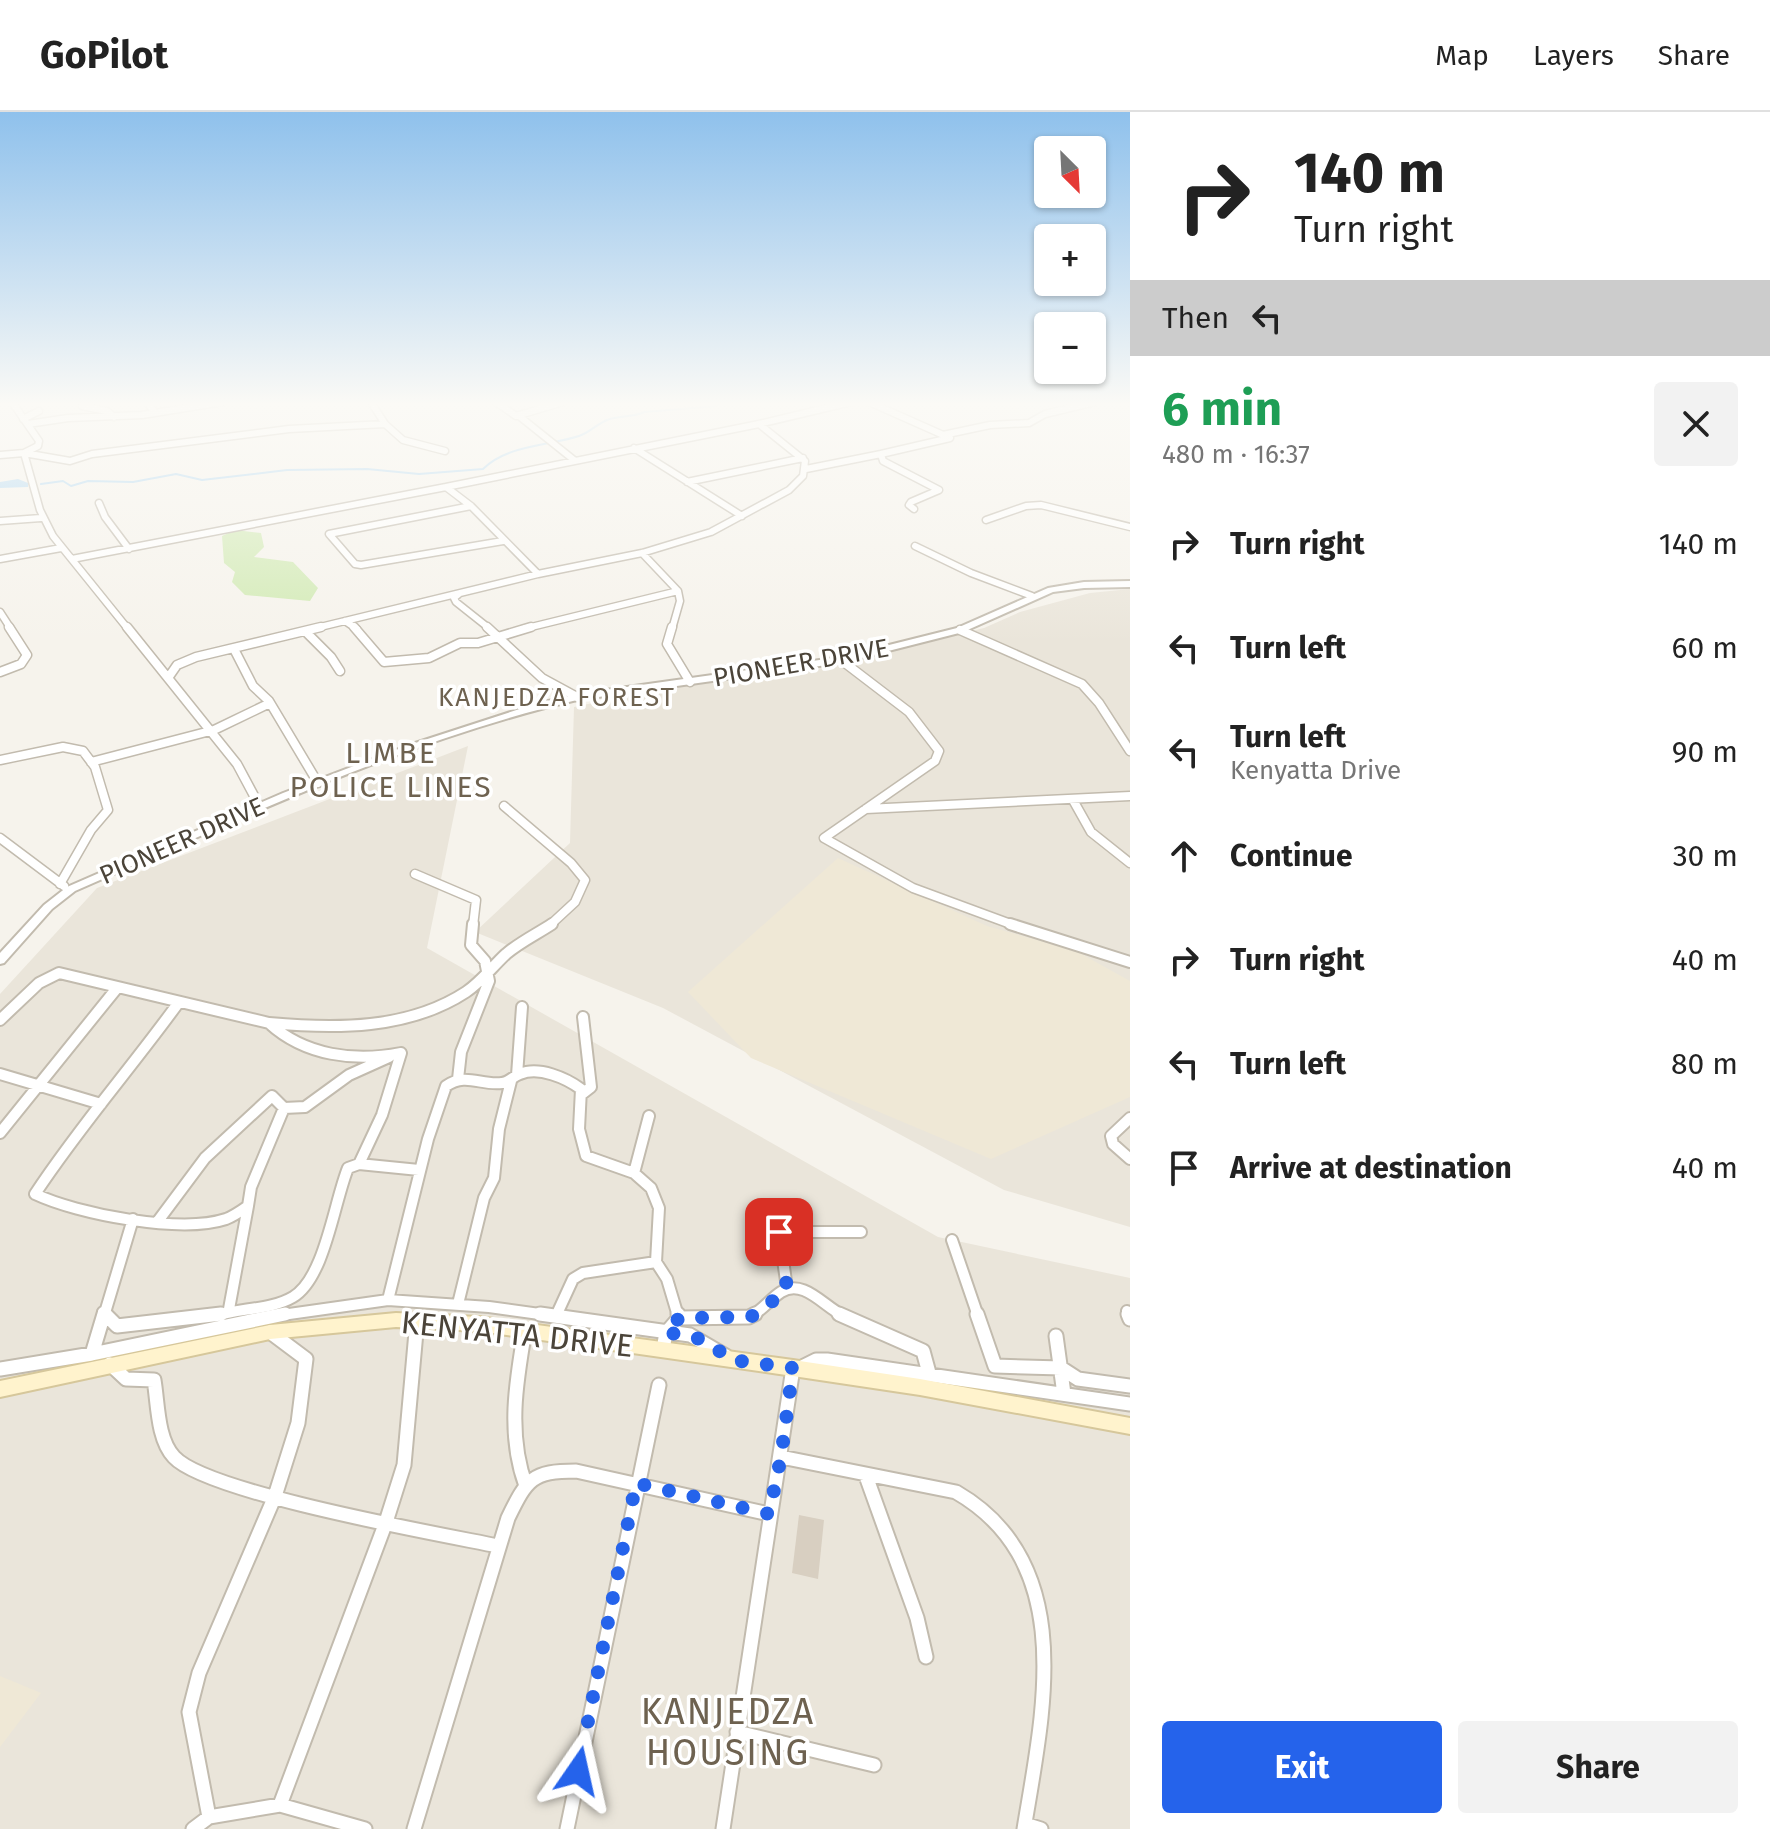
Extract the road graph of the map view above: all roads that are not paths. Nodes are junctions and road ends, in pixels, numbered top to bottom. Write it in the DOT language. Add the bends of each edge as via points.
graph roads {
  1 [pos="32,482"];
  2 [pos="469,482"];
  3 [pos="687,482"];
  4 [pos="795,482"];
  5 [pos="924,482"];
  6 [pos="446,487"];
  7 [pos="99,503"];
  8 [pos="471,506"];
  9 [pos="914,509"];
  10 [pos="742,516"];
  11 [pos="41,518"];
  12 [pos="986,520"];
  13 [pos="0,521"];
  14 [pos="1130,527"];
  15 [pos="503,541"];
  16 [pos="915,546"];
  17 [pos="61,548"];
  18 [pos="129,549"];
  19 [pos="642,553"];
  20 [pos="0,559"];
  21 [pos="72,559"];
  22 [pos="538,574"];
  23 [pos="1130,584"];
  24 [pos="678,591"];
  25 [pos="459,594"];
  26 [pos="1032,596"];
  27 [pos="0,612"];
  28 [pos="345,621"];
  29 [pos="960,630"];
  30 [pos="306,632"];
  31 [pos="497,635"];
  32 [pos="234,649"];
  33 [pos="841,660"];
  34 [pos="340,671"];
  35 [pos="0,672"];
  36 [pos="168,678"];
  37 [pos="690,682"];
  38 [pos="577,697"];
  39 [pos="270,703"];
  40 [pos="210,730"];
  41 [pos="1126,738"];
  42 [pos="1130,751"];
  43 [pos="0,760"];
  44 [pos="91,762"];
  45 [pos="318,783"];
  46 [pos="1130,796"];
  47 [pos="1073,800"];
  48 [pos="504,806"];
  49 [pos="260,807"];
  50 [pos="866,809"];
  51 [pos="0,838"];
  52 [pos="1130,863"];
  53 [pos="415,874"];
  54 [pos="60,884"];
  55 [pos="71,889"];
  56 [pos="0,960"];
  57 [pos="1130,962"];
  58 [pos="487,971"];
  59 [pos="117,988"];
  60 [pos="179,1002"];
  61 [pos="522,1007"];
  62 [pos="583,1017"];
  63 [pos="0,1020"];
  64 [pos="269,1023"];
  65 [pos="392,1056"];
  66 [pos="0,1074"];
  67 [pos="514,1078"];
  68 [pos="458,1079"];
  69 [pos="39,1085"];
  70 [pos="582,1094"];
  71 [pos="101,1104"];
  72 [pos="284,1108"];
  73 [pos="649,1116"];
  74 [pos="1130,1118"];
  75 [pos="0,1133"];
  76 [pos="1130,1159"];
  77 [pos="359,1164"];
  78 [pos="419,1170"];
  79 [pos="634,1173"];
  80 [pos="248,1206"];
  81 [pos="133,1219"];
  82 [pos="158,1221"];
  83 [pos="861,1232"];
  84 [pos="952,1240"];
  85 [pos="656,1262"];
  86 [pos="787,1288"];
  87 [pos="388,1300"];
  88 [pos="458,1304"];
  89 [pos="229,1309"];
  90 [pos="103,1312"];
  91 [pos="556,1316"];
  92 [pos="679,1318"];
  93 [pos="417,1321"];
  94 [pos="525,1330"];
  95 [pos="270,1332"];
  96 [pos="1056,1336"];
  97 [pos="664,1341"];
  98 [pos="92,1354"];
  99 [pos="110,1364"];
  100 [pos="796,1368"];
  101 [pos="1061,1368"];
  102 [pos="0,1369"];
  103 [pos="929,1373"];
  104 [pos="659,1385"];
  105 [pos="1130,1386"];
  106 [pos="0,1389"];
  107 [pos="1064,1394"];
  108 [pos="1130,1404"];
  109 [pos="1130,1426"];
  110 [pos="781,1457"];
  111 [pos="866,1476"];
  112 [pos="636,1483"];
  113 [pos="526,1486"];
  114 [pos="275,1496"];
  115 [pos="769,1514"];
  116 [pos="386,1522"];
  117 [pos="498,1546"];
  118 [pos="926,1657"];
  119 [pos="737,1732"];
  120 [pos="874,1765"];
  121 [pos="280,1805"];
  122 [pos="209,1817"];
  123 [pos="1024,1826"];
  124 [pos="193,1829"];
  125 [pos="365,1829"];
  126 [pos="414,1829"];
  127 [pos="567,1829"];
  128 [pos="723,1829"];
  129 [pos="1041,1829"];
  1 -- 11 [label="street"];
  2 -- 6 [label="street"];
  3 -- 10 [label="street"];
  4 -- 10 [label="street"];
  5 -- 9 [label="street" via="939,490 911,502"];
  6 -- 8 [label="street"];
  6 -- 18 [label="street"];
  7 -- 18 [label="street"];
  8 -- 15 [label="street"];
  8 -- 15 [label="street" via="329,534 361,565"];
  10 -- 19 [label="street" via="705,535"];
  11 -- 13 [label="street"];
  11 -- 17 [label="street"];
  12 -- 14 [label="street" via="1041,505"];
  15 -- 22 [label="street"];
  16 -- 26 [label="street"];
  17 -- 20 [label="street"];
  17 -- 21 [label="street"];
  18 -- 21 [label="street"];
  19 -- 22 [label="street"];
  19 -- 24 [label="street"];
  21 -- 36 [label="street"];
  22 -- 25 [label="street"];
  23 -- 26 [label="street, PIONEER DRIVE" via="1078,585"];
  24 -- 31 [label="street"];
  24 -- 37 [label="street" via="667,644"];
  25 -- 28 [label="street"];
  25 -- 31 [label="street" via="456,602"];
  26 -- 29 [label="street, PIONEER DRIVE"];
  27 -- 35 [label="street" via="27,655 21,664"];
  28 -- 30 [label="street"];
  28 -- 31 [label="street" via="386,662 435,656"];
  29 -- 33 [label="street, PIONEER DRIVE"];
  29 -- 41 [label="street" via="1082,684"];
  30 -- 32 [label="street"];
  30 -- 34 [label="street"];
  31 -- 38 [label="street" via="555,691"];
  32 -- 36 [label="street" via="186,660"];
  32 -- 39 [label="street" via="253,686"];
  33 -- 37 [label="street, PIONEER DRIVE"];
  33 -- 50 [label="street" via="903,709 939,751 935,761"];
  36 -- 40 [label="street"];
  37 -- 38 [label="street, PIONEER DRIVE"];
  38 -- 45 [label="street, PIONEER DRIVE" via="499,717"];
  39 -- 40 [label="street"];
  39 -- 45 [label="street"];
  40 -- 44 [label="street"];
  40 -- 49 [label="street" via="237,764"];
  41 -- 42 [label="street"];
  43 -- 44 [label="street" via="63,747 83,751"];
  44 -- 54 [label="street" via="108,810"];
  45 -- 49 [label="street, PIONEER DRIVE"];
  46 -- 47 [label="street"];
  47 -- 50 [label="street"];
  47 -- 52 [label="street" via="1091,832"];
  48 -- 58 [label="street" via="585,880 581,897 568,914"];
  49 -- 55 [label="street, PIONEER DRIVE"];
  50 -- 57 [label="street" via="824,838 954,905"];
  51 -- 54 [label="street"];
  53 -- 58 [label="street" via="476,900 471,945"];
  54 -- 55 [label="street"];
  55 -- 56 [label="street, PIONEER DRIVE"];
  58 -- 64 [label="street" via="467,991 429,1010 384,1022"];
  58 -- 68 [label="street" via="489,981 461,1052"];
  59 -- 60 [label="street"];
  59 -- 63 [label="street" via="54,974"];
  59 -- 69 [label="street"];
  60 -- 64 [label="street"];
  60 -- 71 [label="street"];
  61 -- 67 [label="street"];
  62 -- 70 [label="street" via="591,1087"];
  64 -- 65 [label="street" via="322,1055"];
  65 -- 72 [label="street" via="349,1075 305,1107"];
  65 -- 77 [label="street" via="401,1053 382,1115"];
  66 -- 69 [label="street"];
  67 -- 68 [label="street" via="502,1084"];
  67 -- 70 [label="street" via="531,1073 571,1081"];
  67 -- 88 [label="street" via="499,1129 494,1178 484,1198"];
  68 -- 78 [label="street" via="446,1086"];
  69 -- 71 [label="street"];
  69 -- 75 [label="street"];
  70 -- 79 [label="street" via="579,1129 586,1156"];
  71 -- 81 [label="street" via="35,1194"];
  72 -- 80 [label="street"];
  72 -- 82 [label="street" via="272,1096 219,1144"];
  73 -- 79 [label="street"];
  74 -- 76 [label="street" via="1111,1136"];
  77 -- 78 [label="street"];
  77 -- 89 [label="street" via="346,1170 305,1289 275,1304"];
  78 -- 87 [label="street"];
  79 -- 85 [label="street" via="651,1188 659,1208"];
  80 -- 82 [label="street" via="207,1223"];
  80 -- 89 [label="street"];
  81 -- 82 [label="street"];
  81 -- 90 [label="street"];
  83 -- 86 [label="street" via="779,1232"];
  84 -- 101 [label="street" via="995,1366"];
  85 -- 91 [label="street" via="583,1273 573,1279"];
  85 -- 92 [label="street"];
  86 -- 92 [label="street" via="749,1317"];
  86 -- 103 [label="street" via="804,1289 830,1310 916,1347 925,1356"];
  87 -- 88 [label="street"];
  87 -- 98 [label="street" via="300,1311"];
  88 -- 91 [label="street"];
  89 -- 90 [label="street" via="216,1316 117,1326"];
  90 -- 98 [label="street"];
  91 -- 97 [label="street"];
  92 -- 97 [label="street"];
  93 -- 94 [label="main road, KENYATTA DRIVE"];
  93 -- 95 [label="main road, KENYATTA DRIVE"];
  93 -- 116 [label="street" via="404,1465"];
  94 -- 97 [label="main road, KENYATTA DRIVE"];
  94 -- 113 [label="street" via="515,1398 518,1465"];
  95 -- 99 [label="main road, KENYATTA DRIVE"];
  95 -- 114 [label="street" via="306,1359 298,1423"];
  96 -- 101 [label="street"];
  97 -- 100 [label="main road, KENYATTA DRIVE" via="732,1360"];
  98 -- 102 [label="street"];
  99 -- 106 [label="main road, KENYATTA DRIVE"];
  99 -- 114 [label="street" via="126,1379 154,1380 174,1458 188,1469"];
  100 -- 103 [label="street" via="827,1360"];
  100 -- 109 [label="main road, KENYATTA DRIVE"];
  100 -- 110 [label="street"];
  101 -- 105 [label="street" via="1078,1379"];
  101 -- 107 [label="street"];
  103 -- 107 [label="street"];
  104 -- 112 [label="street"];
  107 -- 108 [label="street"];
  110 -- 111 [label="street"];
  110 -- 115 [label="street"];
  111 -- 118 [label="street"];
  111 -- 123 [label="street" via="956,1492 975,1503 1006,1531 1037,1594 1046,1663"];
  112 -- 113 [label="street" via="560,1469 545,1471"];
  112 -- 115 [label="street"];
  112 -- 127 [label="street"];
  113 -- 117 [label="street"];
  114 -- 116 [label="street"];
  114 -- 122 [label="street" via="199,1673 189,1712"];
  115 -- 119 [label="street"];
  116 -- 117 [label="street"];
  116 -- 121 [label="street"];
  117 -- 126 [label="street"];
  119 -- 120 [label="street"];
  119 -- 128 [label="street"];
  121 -- 122 [label="street"];
  121 -- 125 [label="street"];
  122 -- 124 [label="street"];
  123 -- 129 [label="street"];
}
